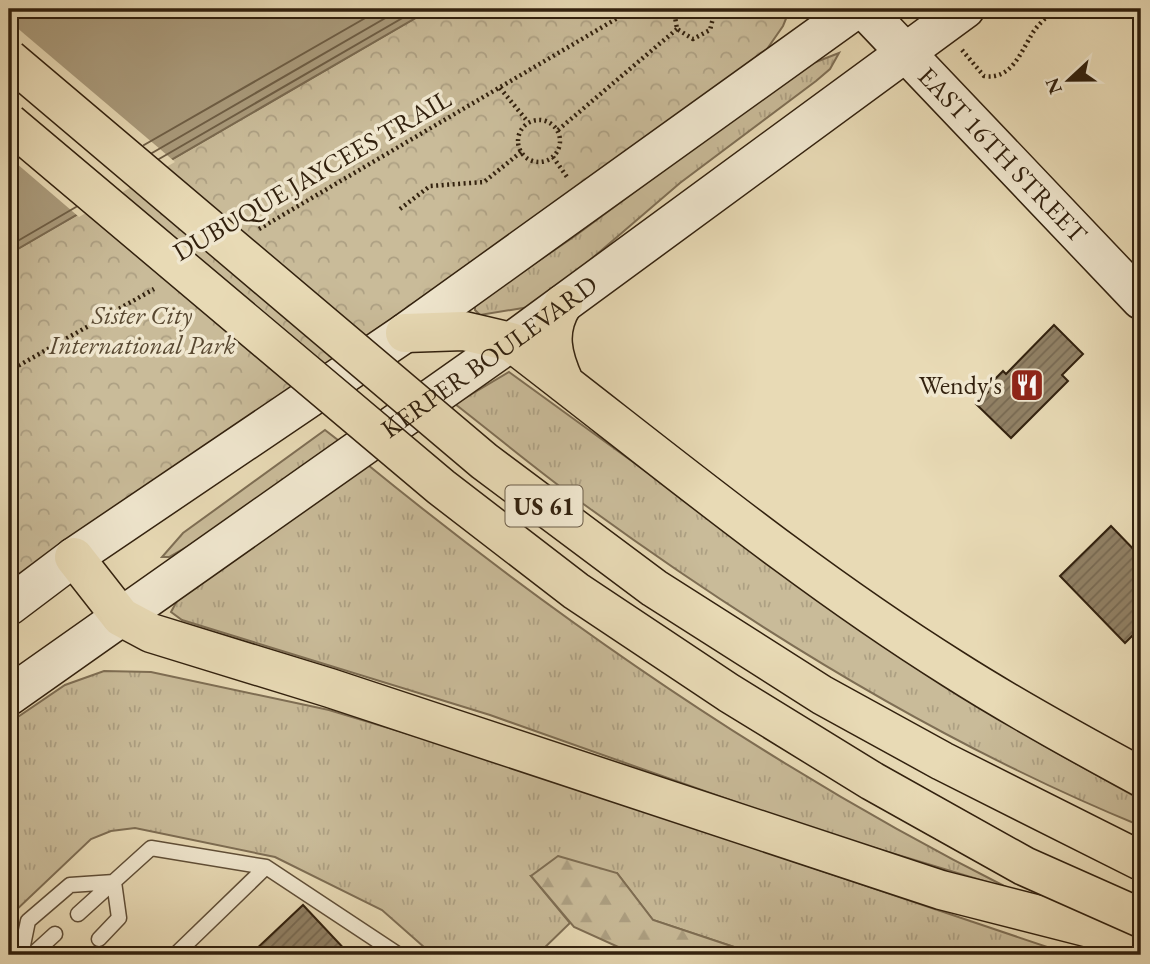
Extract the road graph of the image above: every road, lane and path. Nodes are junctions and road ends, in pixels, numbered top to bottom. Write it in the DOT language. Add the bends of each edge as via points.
graph roads {
  1 [pos="633,9"];
  2 [pos="678,9"];
  3 [pos="709,9"];
  4 [pos="856,9"];
  5 [pos="864,9"];
  6 [pos="965,9"];
  7 [pos="1055,9"];
  8 [pos="677,29"];
  9 [pos="906,54"];
  10 [pos="9,59"];
  11 [pos="984,76"];
  12 [pos="500,88"];
  13 [pos="528,122"];
  14 [pos="9,123"];
  15 [pos="558,130"];
  16 [pos="521,152"];
  17 [pos="400,209"];
  18 [pos="248,236"];
  19 [pos="165,283"];
  20 [pos="1141,300"];
  21 [pos="563,304"];
  22 [pos="405,333"];
  23 [pos="511,342"];
  24 [pos="9,371"];
  25 [pos="565,384"];
  26 [pos="74,557"];
  27 [pos="9,606"];
  28 [pos="121,617"];
  29 [pos="9,695"];
  30 [pos="1141,777"];
  31 [pos="1141,861"];
  32 [pos="266,867"];
  33 [pos="114,882"];
  34 [pos="78,914"];
  35 [pos="1141,918"];
  36 [pos="55,934"];
  37 [pos="99,939"];
  38 [pos="1141,941"];
  39 [pos="21,955"];
  40 [pos="32,955"];
  41 [pos="175,955"];
  42 [pos="399,955"];
  1 -- 12 [label="path, DUBUQUE JAYCEES TRAIL"];
  2 -- 8 [label="path"];
  3 -- 8 [label="path" via="712,24 705,35 693,39"];
  4 -- 22 [label="main road"];
  5 -- 9 [label="main road, EAST 16TH STREET"];
  6 -- 9 [label="main road, KERPER BOULEVARD"];
  7 -- 11 [label="path" via="1004,74"];
  8 -- 15 [label="path"];
  9 -- 20 [label="main road, EAST 16TH STREET"];
  9 -- 21 [label="main road, KERPER BOULEVARD"];
  10 -- 31 [label="highway, US 61, bridge" via="484,461 654,588 822,695"];
  12 -- 13 [label="path"];
  12 -- 18 [label="path, DUBUQUE JAYCEES TRAIL"];
  13 -- 15 [label="path" via="548,121"];
  13 -- 16 [label="path" via="518,139"];
  14 -- 35 [label="highway, US 61, bridge" via="441,486 576,590 729,693 872,781 1024,866"];
  15 -- 16 [label="path" via="560,145 547,161 532,161"];
  16 -- 17 [label="path" via="484,182 430,186"];
  19 -- 24 [label="path, DUBUQUE JAYCEES TRAIL"];
  21 -- 23 [label="main road, KERPER BOULEVARD"];
  21 -- 25 [label="highway" via="552,325 552,344"];
  22 -- 23 [label="highway" via="464,331"];
  22 -- 26 [label="main road"];
  23 -- 25 [label="highway"];
  23 -- 28 [label="main road, KERPER BOULEVARD"];
  25 -- 30 [label="highway" via="814,574 951,668"];
  26 -- 27 [label="main road"];
  26 -- 28 [label="highway"];
  28 -- 29 [label="main road, KERPER BOULEVARD"];
  28 -- 38 [label="highway" via="190,646 941,890"];
  32 -- 33 [label="lane" via="151,848"];
  32 -- 41 [label="lane"];
  32 -- 42 [label="lane"];
  33 -- 34 [label="lane"];
  33 -- 37 [label="lane" via="119,918"];
  33 -- 39 [label="lane" via="70,885 28,920"];
  36 -- 40 [label="lane"];
}
